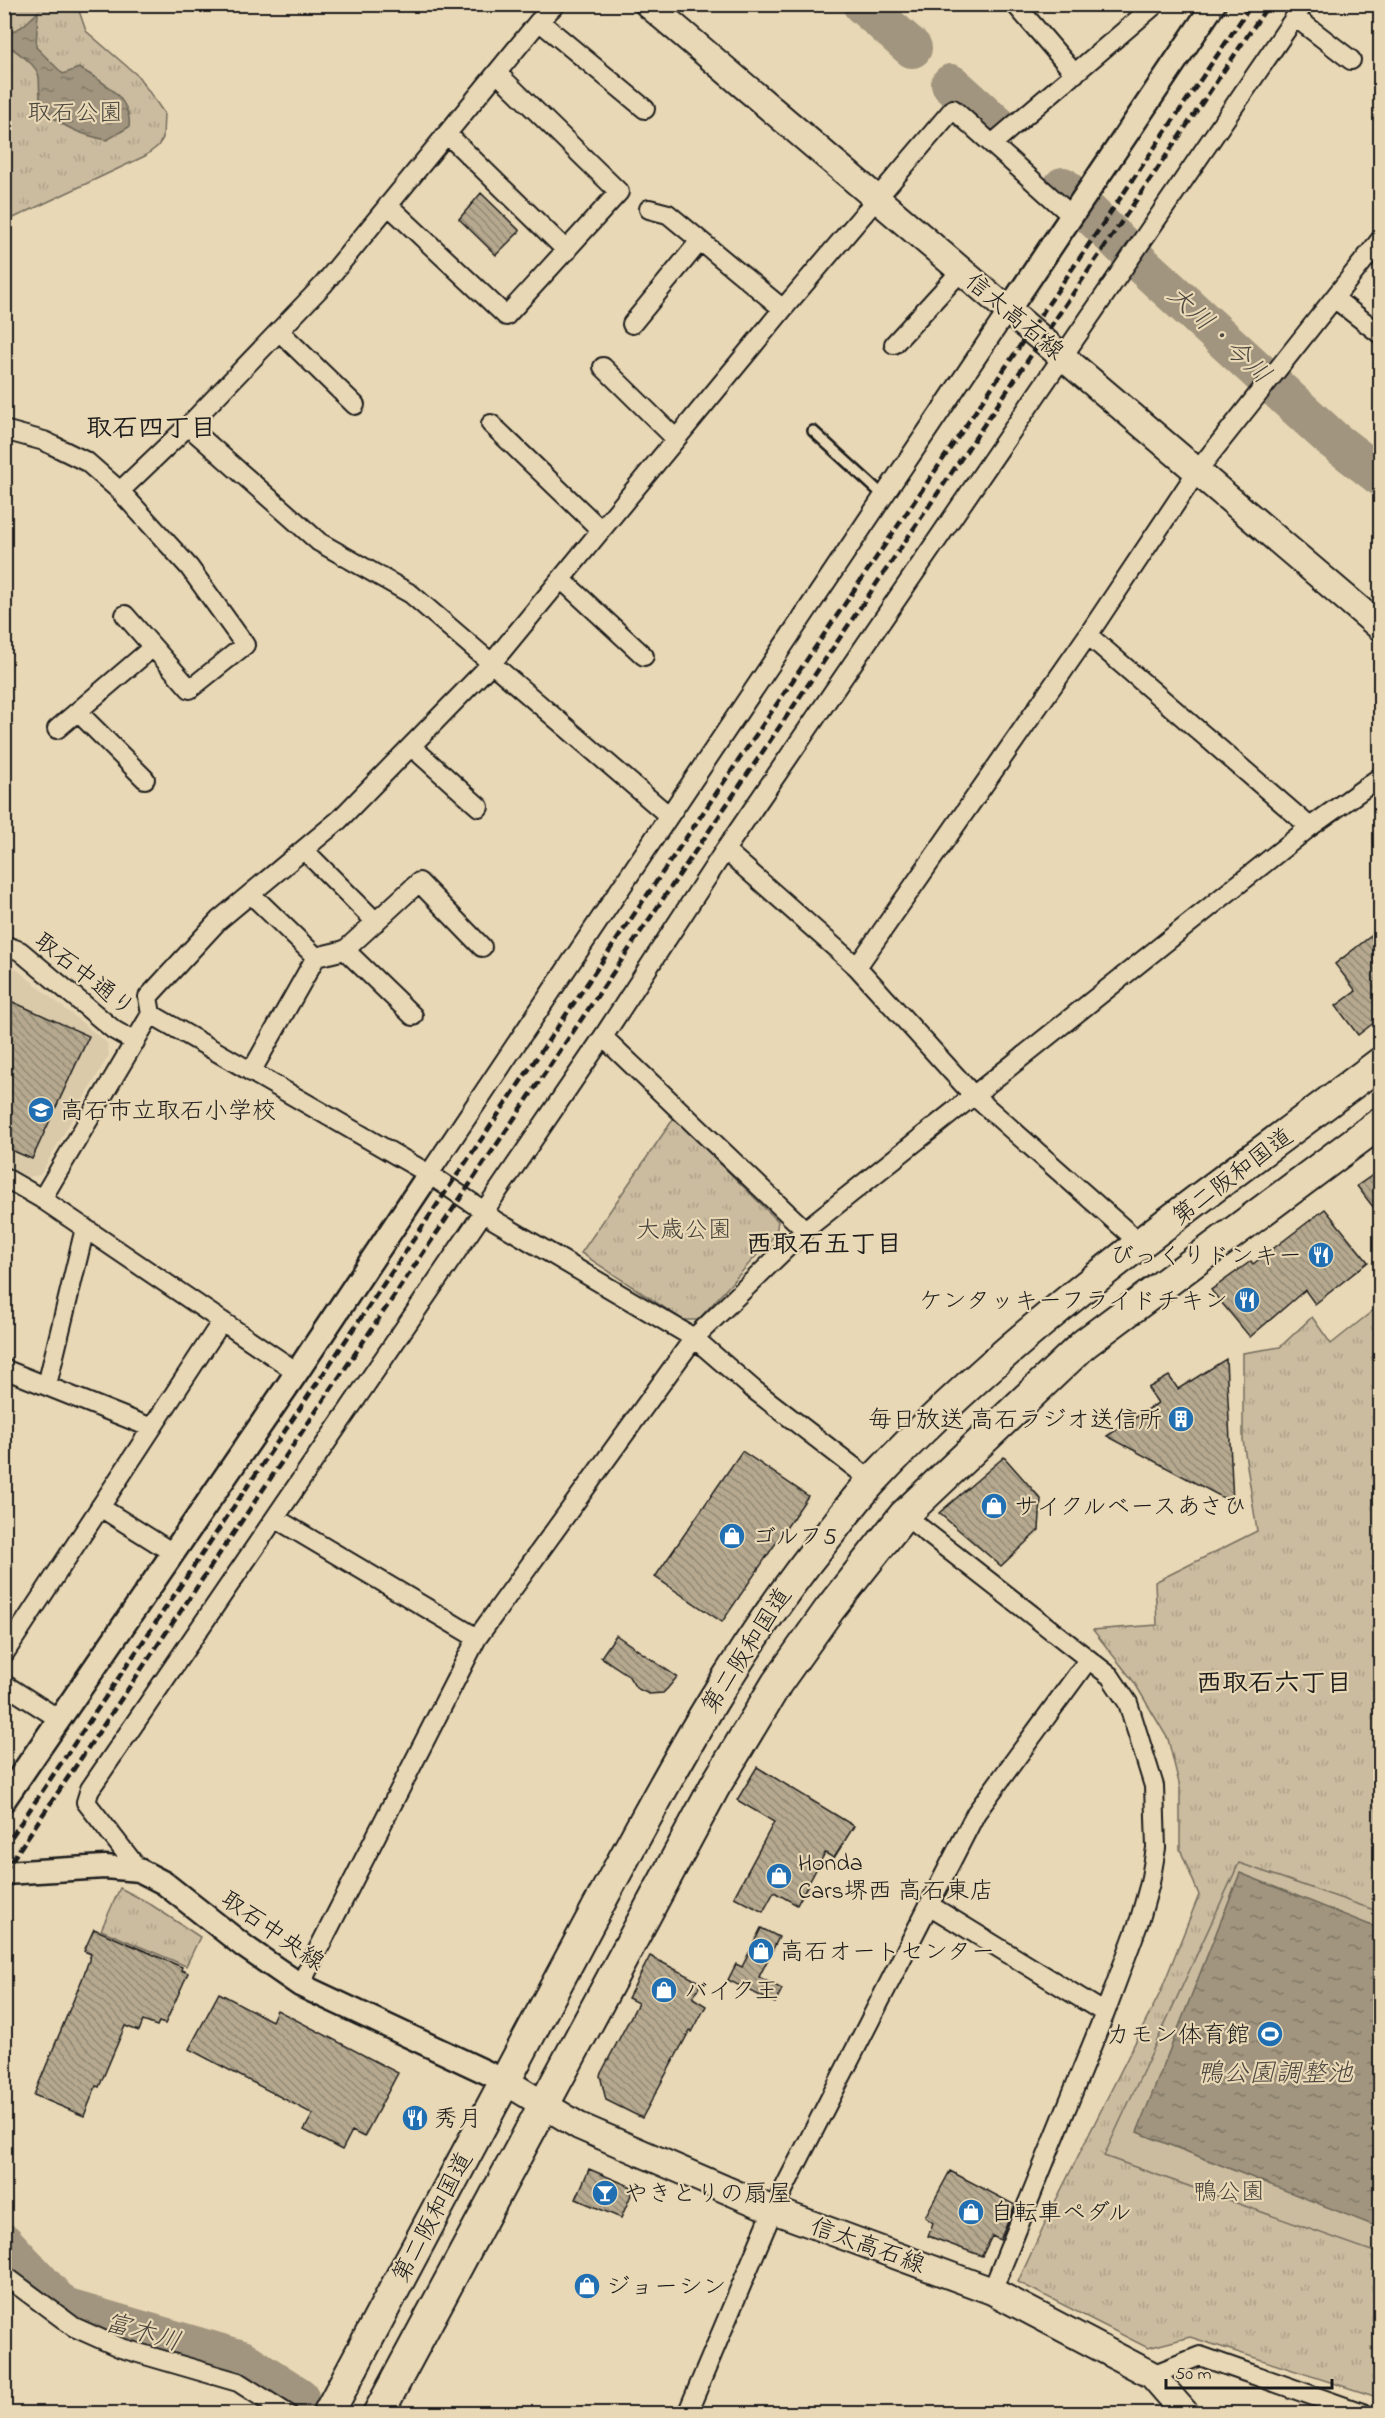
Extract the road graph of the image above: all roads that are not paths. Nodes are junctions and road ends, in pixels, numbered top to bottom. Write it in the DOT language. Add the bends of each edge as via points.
graph roads {
  1 [pos="556,4"];
  2 [pos="648,4"];
  3 [pos="1156,4"];
  4 [pos="1214,4"];
  5 [pos="1017,5"];
  6 [pos="1299,11"];
  7 [pos="540,21"];
  8 [pos="1351,60"];
  9 [pos="497,73"];
  10 [pos="1075,74"];
  11 [pos="645,109"];
  12 [pos="447,134"];
  13 [pos="992,144"];
  14 [pos="876,197"];
  15 [pos="388,205"];
  16 [pos="649,209"];
  17 [pos="1072,216"];
  18 [pos="1380,240"];
  19 [pos="700,241"];
  20 [pos="567,251"];
  21 [pos="961,271"];
  22 [pos="1334,298"];
  23 [pos="783,309"];
  24 [pos="1009,309"];
  25 [pos="632,324"];
  26 [pos="279,331"];
  27 [pos="1380,334"];
  28 [pos="894,344"];
  29 [pos="1062,355"];
  30 [pos="603,367"];
  31 [pos="355,405"];
  32 [pos="491,424"];
  33 [pos="188,426"];
  34 [pos="4,430"];
  35 [pos="813,431"];
  36 [pos="675,439"];
  37 [pos="1198,470"];
  38 [pos="120,491"];
  39 [pos="884,496"];
  40 [pos="601,530"];
  41 [pos="561,579"];
  42 [pos="125,615"];
  43 [pos="1380,627"];
  44 [pos="1089,635"];
  45 [pos="153,647"];
  46 [pos="644,656"];
  47 [pos="491,664"];
  48 [pos="78,712"];
  49 [pos="57,729"];
  50 [pos="411,746"];
  51 [pos="1380,777"];
  52 [pos="145,779"];
  53 [pos="479,807"];
  54 [pos="668,815"];
  55 [pos="1310,827"];
  56 [pos="304,849"];
  57 [pos="725,850"];
  58 [pos="251,894"];
  59 [pos="376,922"];
  60 [pos="4,945"];
  61 [pos="482,947"];
  62 [pos="345,950"];
  63 [pos="316,957"];
  64 [pos="857,967"];
  65 [pos="151,1014"];
  66 [pos="413,1016"];
  67 [pos="603,1037"];
  68 [pos="135,1042"];
  69 [pos="1380,1063"];
  70 [pos="251,1072"];
  71 [pos="973,1095"];
  72 [pos="1380,1123"];
  73 [pos="429,1174"];
  74 [pos="4,1177"];
  75 [pos="42,1199"];
  76 [pos="484,1211"];
  77 [pos="85,1228"];
  78 [pos="804,1230"];
  79 [pos="1141,1244"];
  80 [pos="222,1321"];
  81 [pos="694,1338"];
  82 [pos="4,1369"];
  83 [pos="297,1372"];
  84 [pos="47,1385"];
  85 [pos="152,1428"];
  86 [pos="872,1481"];
  87 [pos="100,1507"];
  88 [pos="904,1515"];
  89 [pos="275,1518"];
  90 [pos="173,1553"];
  91 [pos="477,1638"];
  92 [pos="4,1654"];
  93 [pos="1089,1660"];
  94 [pos="4,1684"];
  95 [pos="59,1719"];
  96 [pos="4,1800"];
  97 [pos="139,1870"];
  98 [pos="4,1873"];
  99 [pos="929,1905"];
  100 [pos="300,1985"];
  101 [pos="1105,2013"];
  102 [pos="505,2081"];
  103 [pos="543,2106"];
  104 [pos="773,2210"];
  105 [pos="4,2276"];
  106 [pos="992,2291"];
  107 [pos="1152,2375"];
  108 [pos="280,2411"];
  109 [pos="328,2414"];
  110 [pos="378,2414"];
  111 [pos="687,2414"];
  112 [pos="1186,2414"];
  113 [pos="1365,2414"];
  1 -- 7 [label="street"];
  2 -- 14 [label="main road, 信太高石線"];
  3 -- 10 [label="street"];
  4 -- 17 [label="street"];
  5 -- 10 [label="street"];
  6 -- 8 [label="street"];
  6 -- 29 [label="street"];
  7 -- 9 [label="street"];
  7 -- 11 [label="street"];
  9 -- 12 [label="street"];
  9 -- 20 [label="street" via="619,192"];
  10 -- 13 [label="street"];
  12 -- 15 [label="street"];
  12 -- 20 [label="street"];
  13 -- 14 [label="street" via="953,109"];
  13 -- 17 [label="street"];
  14 -- 21 [label="main road, 信太高石線"];
  14 -- 23 [label="street"];
  15 -- 20 [label="street" via="506,316"];
  15 -- 26 [label="street" via="323,285"];
  16 -- 19 [label="street" via="668,214"];
  17 -- 24 [label="street"];
  18 -- 22 [label="street"];
  19 -- 23 [label="street"];
  19 -- 25 [label="street"];
  21 -- 24 [label="main road, 信太高石線"];
  21 -- 28 [label="street"];
  22 -- 27 [label="street"];
  22 -- 37 [label="street"];
  23 -- 36 [label="street"];
  24 -- 29 [label="main road, 信太高石線"];
  24 -- 39 [label="street"];
  26 -- 31 [label="street"];
  26 -- 33 [label="street"];
  29 -- 37 [label="main road, 信太高石線"];
  29 -- 57 [label="street"];
  30 -- 36 [label="street"];
  32 -- 40 [label="street"];
  33 -- 38 [label="street"];
  33 -- 47 [label="street" via="319,542 411,594"];
  34 -- 38 [label="street" via="44,441 87,462"];
  35 -- 39 [label="lane"];
  36 -- 40 [label="street"];
  37 -- 43 [label="main road, 信太高石線"];
  37 -- 44 [label="street"];
  38 -- 45 [label="street" via="189,567 245,645 190,689"];
  39 -- 54 [label="street"];
  40 -- 41 [label="street"];
  41 -- 46 [label="street"];
  41 -- 47 [label="street"];
  42 -- 45 [label="street"];
  44 -- 55 [label="street"];
  44 -- 64 [label="street"];
  45 -- 48 [label="street"];
  47 -- 50 [label="street"];
  47 -- 54 [label="street"];
  48 -- 49 [label="street"];
  48 -- 52 [label="street"];
  50 -- 53 [label="street"];
  50 -- 56 [label="street" via="339,820"];
  51 -- 55 [label="street"];
  54 -- 73 [label="street"];
  55 -- 71 [label="street"];
  56 -- 58 [label="street"];
  56 -- 59 [label="street"];
  57 -- 64 [label="street"];
  57 -- 67 [label="street"];
  58 -- 63 [label="street"];
  58 -- 65 [label="street" via="219,920 148,997"];
  59 -- 61 [label="street" via="419,882"];
  59 -- 62 [label="street"];
  60 -- 68 [label="street, 取石中通り" via="20,951 114,1030"];
  62 -- 63 [label="street"];
  62 -- 66 [label="street"];
  63 -- 70 [label="street"];
  64 -- 71 [label="street"];
  65 -- 68 [label="street"];
  65 -- 70 [label="street"];
  67 -- 76 [label="street"];
  67 -- 78 [label="street"];
  68 -- 75 [label="street"];
  69 -- 79 [label="highway, 第二阪和国道"];
  70 -- 73 [label="street"];
  71 -- 78 [label="street"];
  71 -- 79 [label="street"];
  72 -- 88 [label="highway, 第二阪和国道" via="1084,1344"];
  73 -- 76 [label="street"];
  73 -- 83 [label="street"];
  74 -- 75 [label="street"];
  75 -- 77 [label="street"];
  76 -- 81 [label="street"];
  76 -- 89 [label="street"];
  77 -- 80 [label="street"];
  77 -- 84 [label="street"];
  78 -- 81 [label="street"];
  79 -- 86 [label="highway, 第二阪和国道" via="1032,1330"];
  80 -- 83 [label="street"];
  80 -- 85 [label="street"];
  81 -- 86 [label="street"];
  81 -- 91 [label="street"];
  82 -- 84 [label="street"];
  83 -- 90 [label="street"];
  84 -- 85 [label="street"];
  85 -- 87 [label="street"];
  86 -- 102 [label="highway, 第二阪和国道" via="792,1579 739,1656 674,1765"];
  87 -- 90 [label="street"];
  87 -- 92 [label="street"];
  88 -- 93 [label="street"];
  88 -- 103 [label="highway, 第二阪和国道" via="777,1683 715,1786"];
  89 -- 91 [label="street"];
  89 -- 97 [label="street" via="90,1789 86,1802"];
  90 -- 95 [label="street"];
  91 -- 100 [label="street"];
  93 -- 99 [label="street" via="976,1813"];
  93 -- 101 [label="street" via="1110,1676 1128,1703 1154,1786 1156,1848 1150,1883"];
  94 -- 95 [label="street"];
  95 -- 96 [label="street"];
  97 -- 98 [label="street, 取石中央線" via="105,1867"];
  97 -- 100 [label="street, 取石中央線" via="164,1883"];
  99 -- 101 [label="street"];
  99 -- 104 [label="street"];
  100 -- 102 [label="street, 取石中央線"];
  101 -- 106 [label="street"];
  102 -- 103 [label="main road, 信太高石線"];
  102 -- 109 [label="highway, 第二阪和国道"];
  103 -- 104 [label="main road, 信太高石線" via="579,2126"];
  103 -- 110 [label="highway, 第二阪和国道"];
  104 -- 106 [label="main road, 信太高石線"];
  104 -- 111 [label="street"];
  105 -- 108 [label="street" via="74,2327 121,2348 238,2382"];
  106 -- 107 [label="main road, 信太高石線"];
  107 -- 112 [label="main road, 信太高石線"];
  107 -- 113 [label="street" via="1200,2356"];
}
